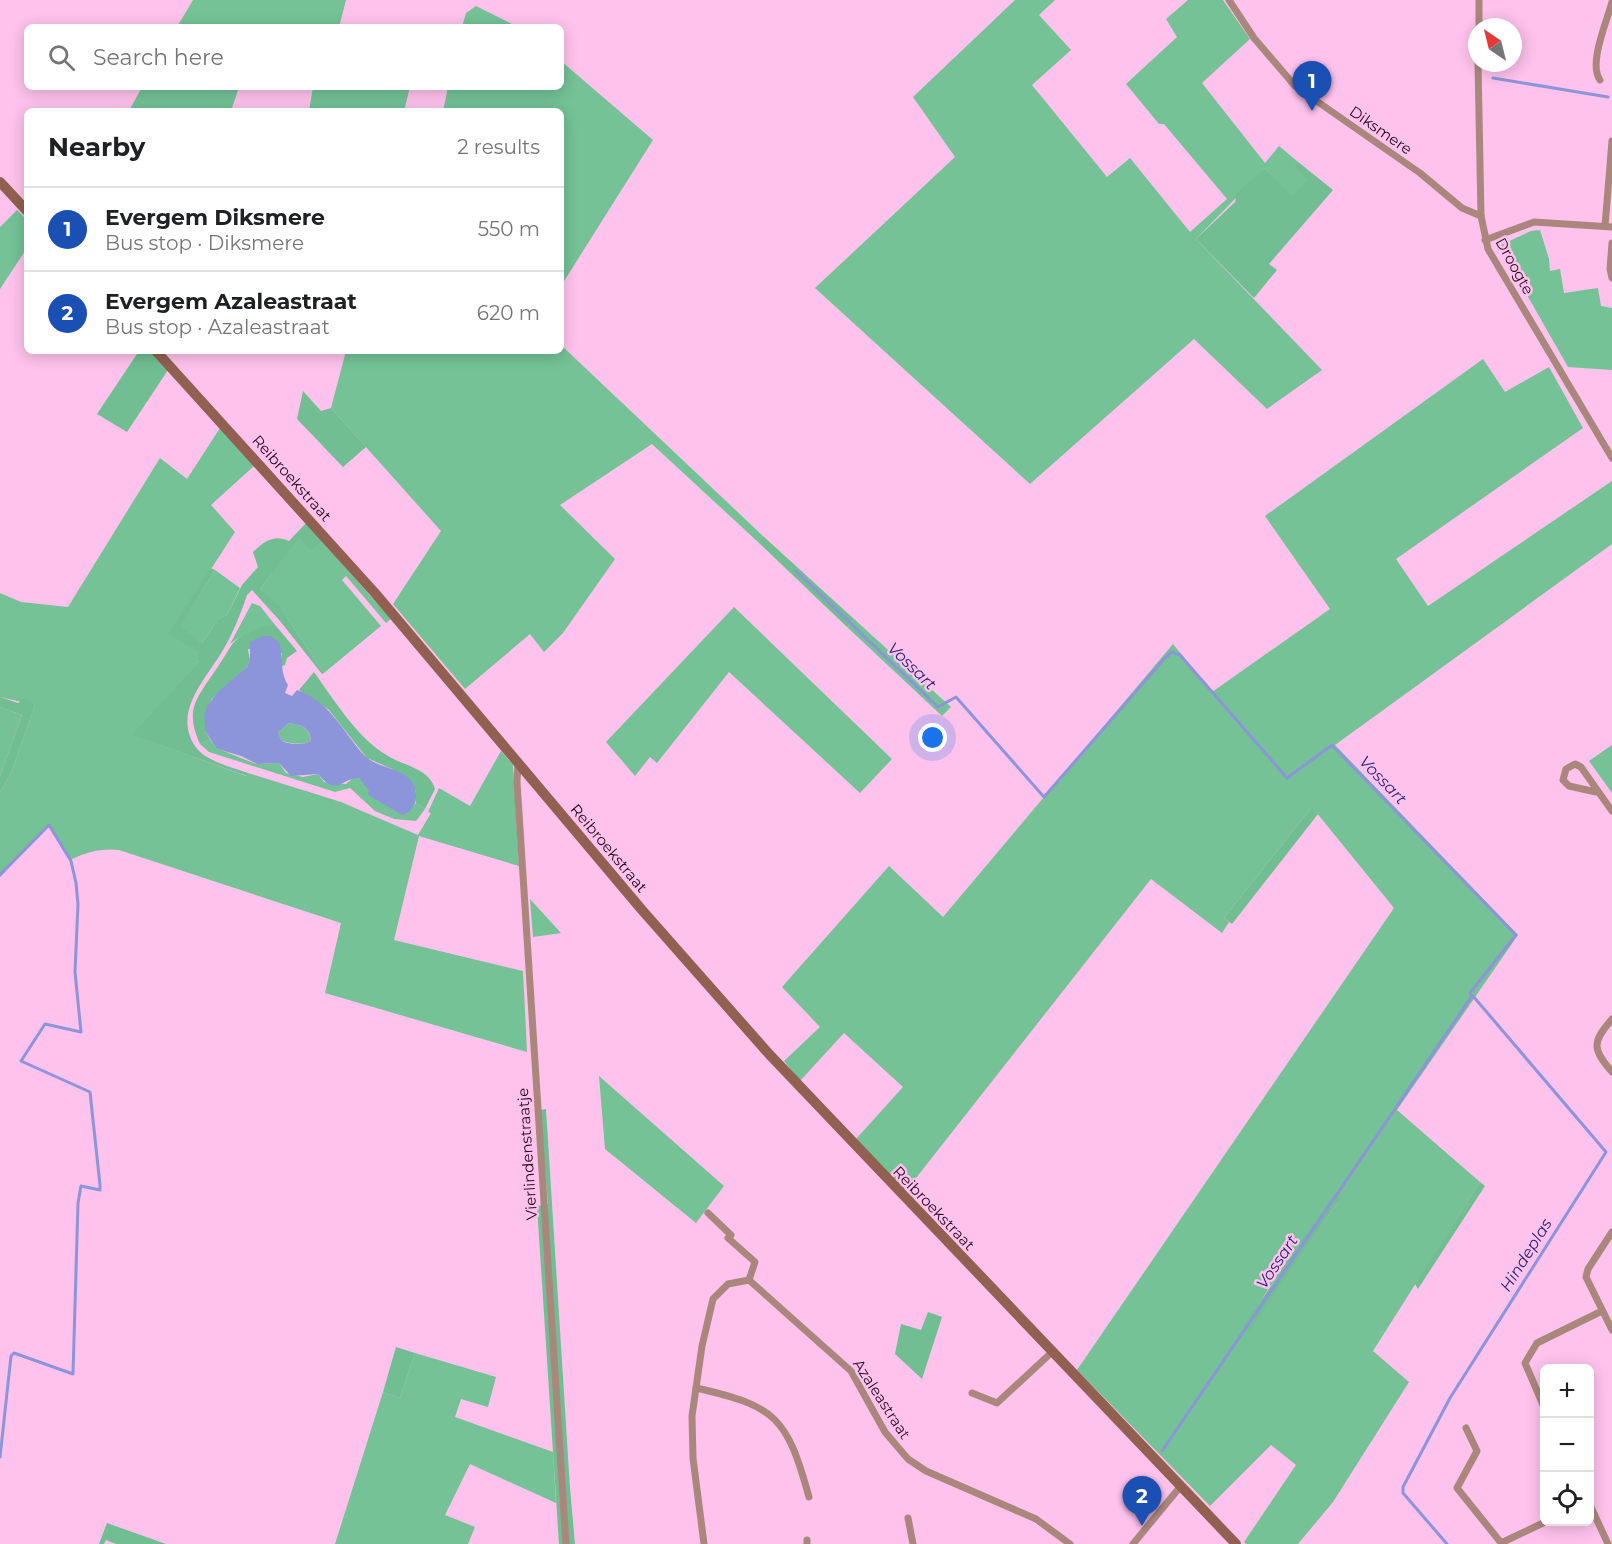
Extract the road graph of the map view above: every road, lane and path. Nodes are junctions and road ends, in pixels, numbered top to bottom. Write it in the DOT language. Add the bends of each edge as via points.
graph roads {
  1 [pos="1229,0"];
  2 [pos="1479,0"];
  3 [pos="1612,2"];
  4 [pos="1479,18"];
  5 [pos="1478,72"];
  6 [pos="1600,80"];
  7 [pos="1612,141"];
  8 [pos="0,182"];
  9 [pos="24,208"];
  10 [pos="1481,216"];
  11 [pos="1609,226"];
  12 [pos="1485,240"];
  13 [pos="1612,243"];
  14 [pos="1612,278"];
  15 [pos="159,354"];
  16 [pos="1612,458"];
  17 [pos="518,763"];
  18 [pos="1596,792"];
  19 [pos="1612,812"];
  20 [pos="1612,1019"];
  21 [pos="1612,1072"];
  22 [pos="708,1213"];
  23 [pos="1612,1232"];
  24 [pos="749,1280"];
  25 [pos="1602,1311"];
  26 [pos="1612,1330"];
  27 [pos="1051,1353"];
  28 [pos="696,1388"];
  29 [pos="972,1393"];
  30 [pos="1540,1396"];
  31 [pos="1466,1428"];
  32 [pos="1180,1487"];
  33 [pos="810,1497"];
  34 [pos="1594,1514"];
  35 [pos="908,1518"];
  36 [pos="1540,1524"];
  37 [pos="566,1544"];
  38 [pos="704,1544"];
  39 [pos="913,1544"];
  40 [pos="1070,1544"];
  41 [pos="1133,1544"];
  42 [pos="1236,1544"];
  43 [pos="1502,1544"];
  44 [pos="1608,1544"];
  1 -- 10 [label="street, Diksmere" via="1254,38 1295,86 1420,173 1462,208"];
  2 -- 4 [label="street"];
  3 -- 6 [label="street" via="1595,63 1595,74"];
  5 -- 10 [label="street, Droogte"];
  7 -- 11 [label="street"];
  8 -- 9 [label="street"];
  10 -- 12 [label="street, Droogte"];
  11 -- 12 [label="street" via="1534,222"];
  12 -- 16 [label="street, Droogte"];
  13 -- 14 [label="street"];
  15 -- 17 [label="street, Reibroekstraat" via="367,584"];
  17 -- 27 [label="street, Reibroekstraat" via="769,1054"];
  17 -- 37 [label="street, Vierlindenstraatje"];
  18 -- 18 [label="street" via="1581,767 1575,764 1566,769 1563,774 1567,784"];
  18 -- 19 [label="street"];
  20 -- 21 [label="street" via="1596,1042 1601,1059"];
  22 -- 24 [label="street" via="755,1262"];
  23 -- 25 [label="street" via="1586,1277"];
  24 -- 28 [label="street" via="728,1284 713,1299"];
  24 -- 40 [label="street, Azaleastraat" via="851,1371 885,1432 908,1459 926,1471 1036,1519"];
  25 -- 26 [label="street"];
  25 -- 30 [label="street" via="1538,1343 1525,1363"];
  27 -- 29 [label="street" via="998,1403"];
  27 -- 32 [label="street, Reibroekstraat"];
  28 -- 33 [label="street" via="739,1397 772,1417 796,1449"];
  28 -- 38 [label="street" via="693,1458"];
  31 -- 43 [label="street" via="1477,1451 1457,1488"];
  32 -- 41 [label="street"];
  32 -- 42 [label="street, Reibroekstraat"];
  34 -- 44 [label="street"];
  35 -- 39 [label="street"];
  36 -- 43 [label="street"];
}
